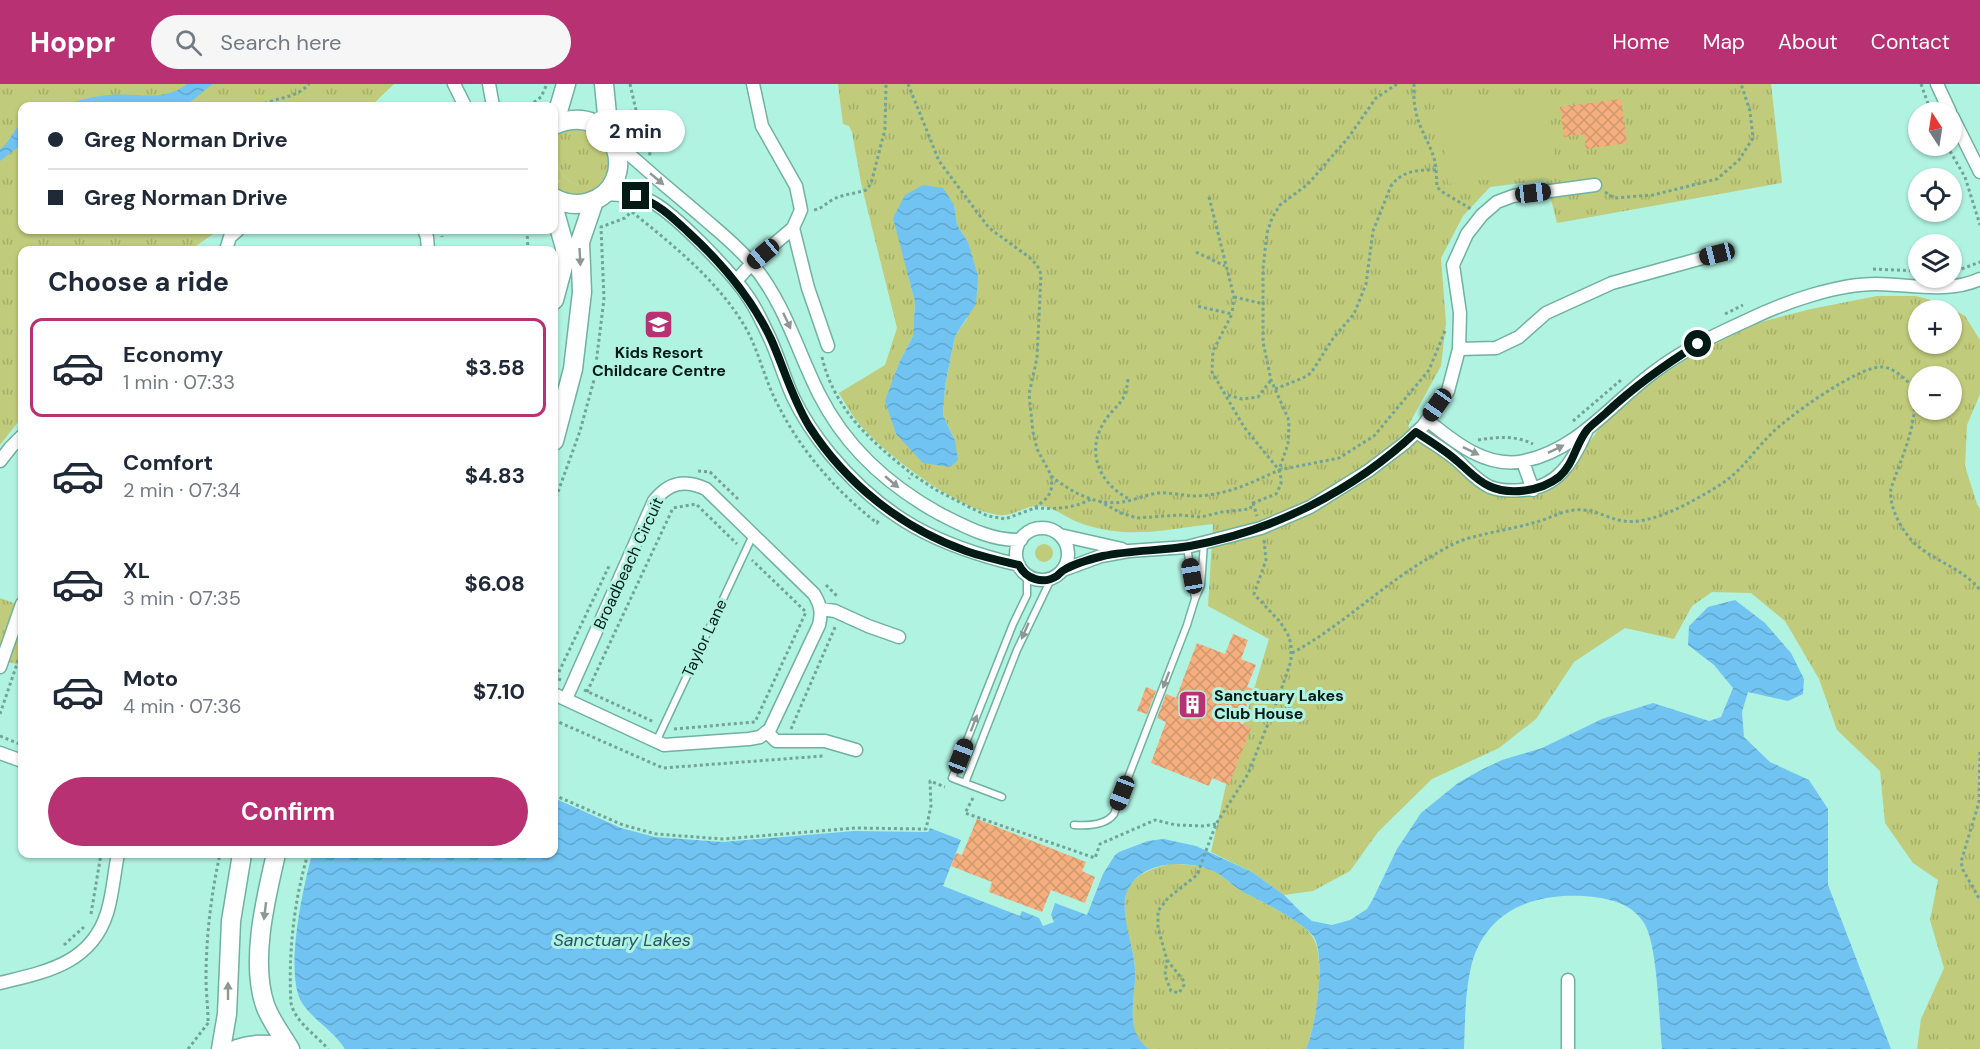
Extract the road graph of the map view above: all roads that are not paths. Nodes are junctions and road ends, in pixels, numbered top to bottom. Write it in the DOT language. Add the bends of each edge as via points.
graph roads {
  1 [pos="454,84"];
  2 [pos="489,84"];
  3 [pos="566,84"];
  4 [pos="604,84"];
  5 [pos="753,84"];
  6 [pos="1937,84"];
  7 [pos="463,102"];
  8 [pos="492,102"];
  9 [pos="1945,102"];
  10 [pos="558,111"];
  11 [pos="558,124"];
  12 [pos="1962,136"];
  13 [pos="611,138"];
  14 [pos="1980,172"];
  15 [pos="1595,186"];
  16 [pos="598,197"];
  17 [pos="558,199"];
  18 [pos="558,223"];
  19 [pos="793,228"];
  20 [pos="1717,254"];
  21 [pos="752,263"];
  22 [pos="1980,279"];
  23 [pos="736,281"];
  24 [pos="558,285"];
  25 [pos="828,346"];
  26 [pos="1459,349"];
  27 [pos="558,426"];
  28 [pos="1422,426"];
  29 [pos="1586,431"];
  30 [pos="18,440"];
  31 [pos="848,440"];
  32 [pos="829,453"];
  33 [pos="0,461"];
  34 [pos="1523,462"];
  35 [pos="1533,490"];
  36 [pos="753,535"];
  37 [pos="1060,535"];
  38 [pos="1021,540"];
  39 [pos="1204,543"];
  40 [pos="1187,547"];
  41 [pos="1129,551"];
  42 [pos="1019,565"];
  43 [pos="1064,570"];
  44 [pos="1027,576"];
  45 [pos="1051,579"];
  46 [pos="1195,598"];
  47 [pos="821,609"];
  48 [pos="18,615"];
  49 [pos="899,637"];
  50 [pos="0,667"];
  51 [pos="558,696"];
  52 [pos="566,699"];
  53 [pos="767,732"];
  54 [pos="656,742"];
  55 [pos="856,750"];
  56 [pos="0,753"];
  57 [pos="18,760"];
  58 [pos="965,783"];
  59 [pos="1002,797"];
  60 [pos="1074,825"];
  61 [pos="117,858"];
  62 [pos="241,858"];
  63 [pos="275,858"];
  64 [pos="1568,981"];
  65 [pos="0,983"];
  66 [pos="221,1049"];
  67 [pos="237,1049"];
  68 [pos="290,1049"];
  69 [pos="1568,1049"];
  1 -- 7 [label="street"];
  2 -- 8 [label="street"];
  3 -- 10 [label="street"];
  4 -- 13 [label="street"];
  5 -- 19 [label="street" via="762,126 796,186 801,210"];
  6 -- 9 [label="street"];
  11 -- 13 [label="street" via="577,119 594,124"];
  12 -- 14 [label="street"];
  13 -- 16 [label="street" via="618,154 618,169 613,183"];
  13 -- 21 [label="street, one-way"];
  15 -- 26 [label="street" via="1513,196 1497,202 1482,215 1467,234 1453,266 1460,313"];
  16 -- 17 [label="street" via="571,204"];
  16 -- 23 [label="street" via="636,196 655,203"];
  16 -- 27 [label="street, one-way" via="580,242 582,292 573,369"];
  18 -- 24 [label="street" via="565,259"];
  19 -- 21 [label="street"];
  19 -- 25 [label="street"];
  20 -- 26 [label="street" via="1612,283 1546,313 1519,338 1496,348"];
  21 -- 23 [label="street"];
  21 -- 31 [label="street, one-way" via="778,301 828,411"];
  22 -- 29 [label="street" via="1933,288 1874,284 1800,299 1698,344 1655,371"];
  23 -- 32 [label="street" via="765,328 793,397"];
  26 -- 28 [label="street" via="1448,391"];
  28 -- 34 [label="street, one-way" via="1475,454 1500,462"];
  28 -- 35 [label="street" via="1437,445 1490,487"];
  28 -- 39 [label="street" via="1358,477 1310,507 1261,528"];
  34 -- 29 [label="street, one-way"];
  29 -- 35 [label="street" via="1573,460 1559,477"];
  30 -- 33 [label="street"];
  31 -- 32 [label="street"];
  31 -- 38 [label="street, one-way" via="902,491 964,526 1001,539"];
  32 -- 42 [label="street" via="856,484 887,510 928,535"];
  34 -- 35 [label="street"];
  36 -- 47 [label="street, Broadbeach Circuit" via="814,594"];
  36 -- 52 [label="street, Broadbeach Circuit" via="706,489 693,483 662,491 654,501"];
  36 -- 54 [label="lane, Taylor Lane"];
  37 -- 38 [label="street" via="1035,530"];
  37 -- 41 [label="street"];
  37 -- 43 [label="street" via="1068,556"];
  38 -- 42 [label="street" via="1016,556"];
  39 -- 40 [label="street"];
  39 -- 46 [label="lane" via="1202,585"];
  40 -- 41 [label="street"];
  40 -- 46 [label="lane"];
  41 -- 43 [label="street" via="1101,556"];
  42 -- 44 [label="street"];
  43 -- 45 [label="street"];
  44 -- 45 [label="street"];
  58 -- 44 [label="lane, one-way" via="952,778 1027,595"];
  45 -- 58 [label="lane, one-way" via="1017,650"];
  46 -- 60 [label="lane, one-way" via="1114,814 1092,825"];
  47 -- 49 [label="street"];
  47 -- 53 [label="street" via="819,626"];
  48 -- 50 [label="street"];
  51 -- 52 [label="street"];
  52 -- 54 [label="street"];
  53 -- 54 [label="street" via="750,739 685,745"];
  53 -- 55 [label="street" via="776,741 825,741"];
  56 -- 57 [label="street"];
  58 -- 59 [label="lane"];
  61 -- 65 [label="street" via="107,915 86,947 56,969"];
  66 -- 62 [label="street, one-way" via="227,1014 231,921"];
  63 -- 68 [label="street, one-way" via="260,948 261,984 266,1008"];
  64 -- 69 [label="street"];
  67 -- 68 [label="street" via="261,1044"];
}
